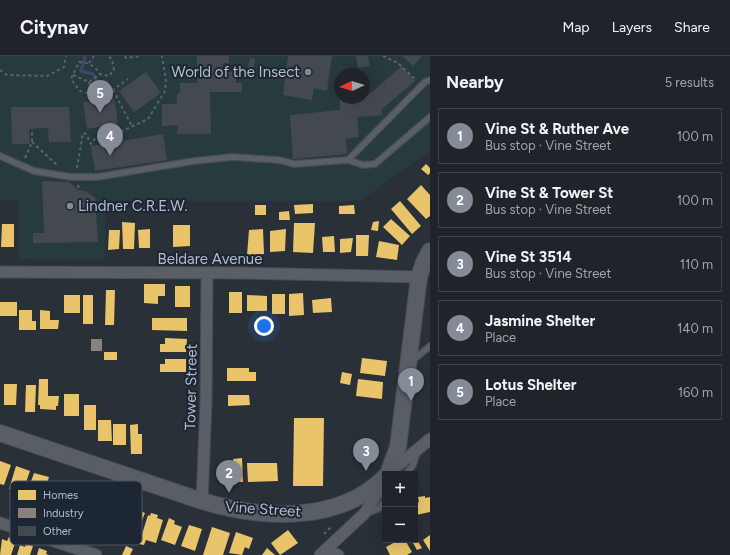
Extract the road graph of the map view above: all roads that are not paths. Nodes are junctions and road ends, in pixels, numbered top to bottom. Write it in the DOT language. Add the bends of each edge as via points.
graph roads {
  1 [pos="430,80"];
  2 [pos="430,118"];
  3 [pos="0,156"];
  4 [pos="348,160"];
  5 [pos="430,251"];
  6 [pos="0,272"];
  7 [pos="207,274"];
  8 [pos="419,277"];
  9 [pos="430,346"];
  10 [pos="408,364"];
  11 [pos="0,433"];
  12 [pos="430,439"];
  13 [pos="418,448"];
  14 [pos="389,471"];
  15 [pos="391,471"];
  16 [pos="408,471"];
  17 [pos="382,481"];
  18 [pos="382,484"];
  19 [pos="202,500"];
  20 [pos="382,504"];
  21 [pos="365,513"];
  22 [pos="0,523"];
  23 [pos="10,526"];
  24 [pos="66,545"];
  25 [pos="322,553"];
  26 [pos="96,555"];
  27 [pos="338,555"];
  1 -- 4 [label="lane"];
  2 -- 4 [label="lane" via="375,164 363,165"];
  3 -- 4 [label="lane" via="44,173 77,177 97,177 232,157 279,160 294,164"];
  5 -- 8 [label="main road"];
  6 -- 7 [label="street, Beldare Avenue"];
  7 -- 8 [label="street, Beldare Avenue"];
  7 -- 19 [label="street, Tower Street"];
  8 -- 10 [label="main road"];
  9 -- 10 [label="lane"];
  10 -- 14 [label="main road" via="398,447"];
  11 -- 19 [label="main road, Vine Street"];
  12 -- 13 [label="street"];
  13 -- 15 [label="street"];
  13 -- 16 [label="lane"];
  17 -- 19 [label="main road, Vine Street" via="363,496 324,510 304,513 246,511"];
  18 -- 21 [label="street"];
  20 -- 21 [label="lane" via="378,509"];
  21 -- 25 [label="street"];
  22 -- 23 [label="street"];
  24 -- 26 [label="street"];
  25 -- 27 [label="street"];
}
